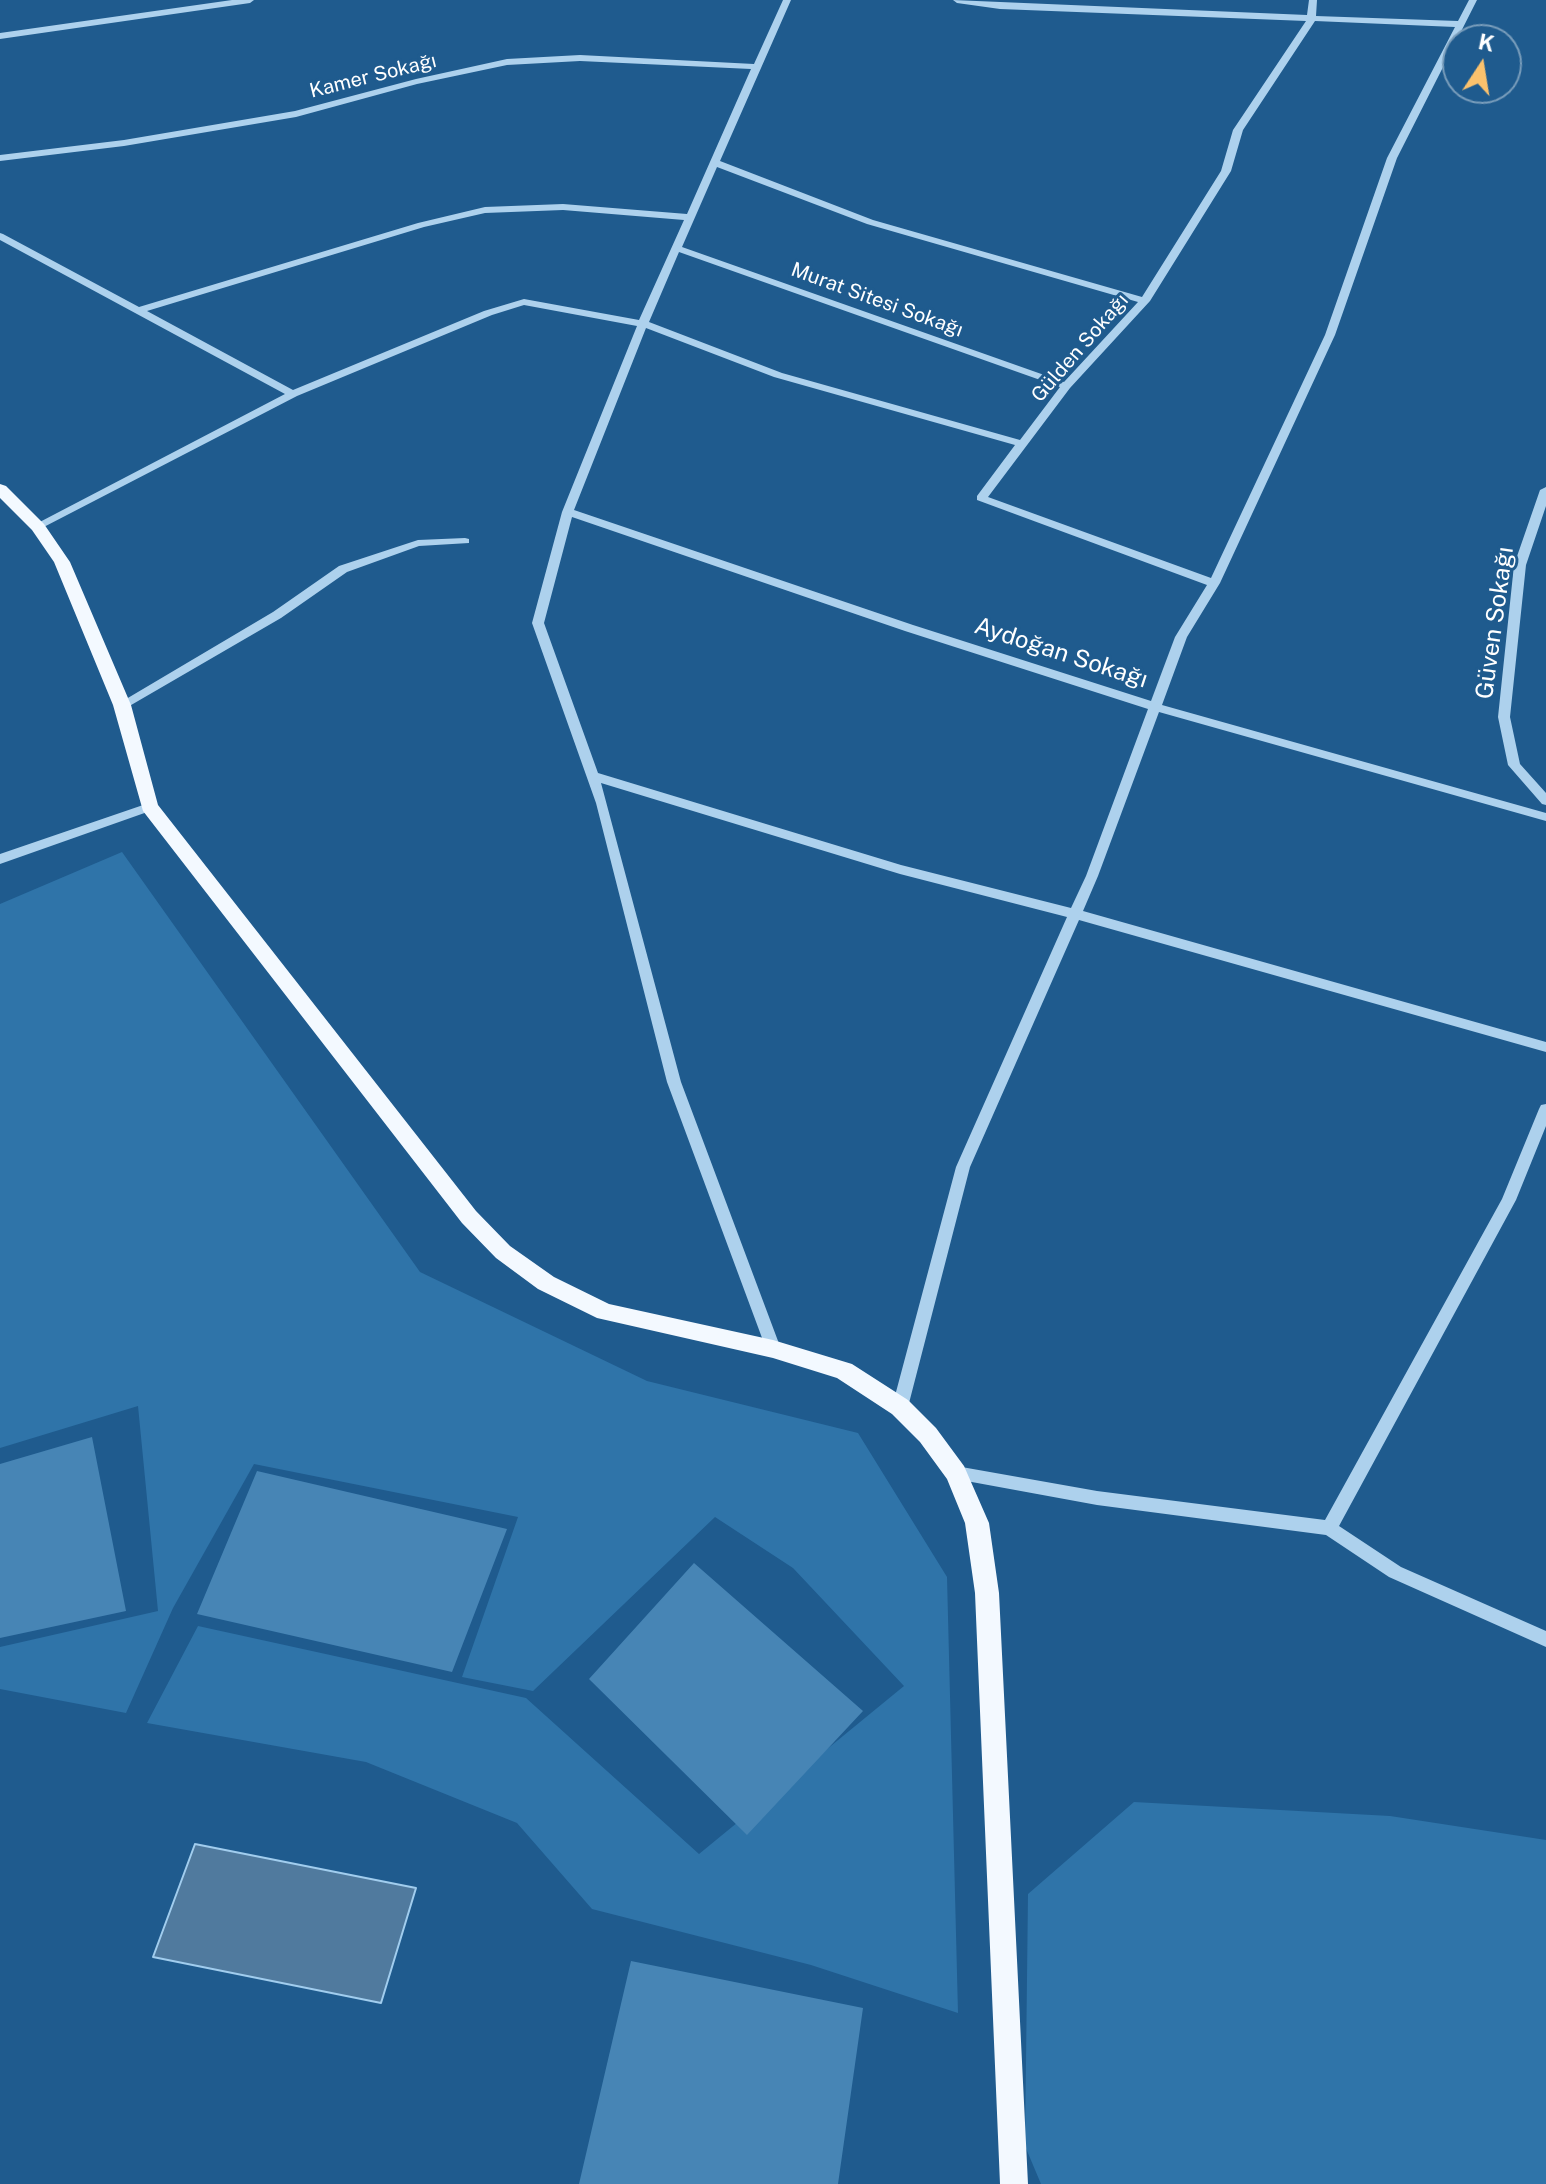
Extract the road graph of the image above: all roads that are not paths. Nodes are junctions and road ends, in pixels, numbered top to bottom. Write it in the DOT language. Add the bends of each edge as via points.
graph roads {
  1 [pos="250,0"];
  2 [pos="787,0"];
  3 [pos="957,0"];
  4 [pos="1102,0"];
  5 [pos="1313,0"];
  6 [pos="1473,0"];
  7 [pos="973,1"];
  8 [pos="1095,9"];
  9 [pos="1311,20"];
  10 [pos="1458,24"];
  11 [pos="0,36"];
  12 [pos="1442,56"];
  13 [pos="757,67"];
  14 [pos="0,158"];
  15 [pos="714,162"];
  16 [pos="689,217"];
  17 [pos="0,236"];
  18 [pos="676,248"];
  19 [pos="1145,301"];
  20 [pos="139,310"];
  21 [pos="644,324"];
  22 [pos="1066,386"];
  23 [pos="293,394"];
  24 [pos="1023,444"];
  25 [pos="0,489"];
  26 [pos="1546,490"];
  27 [pos="568,512"];
  28 [pos="38,527"];
  29 [pos="465,541"];
  30 [pos="1214,583"];
  31 [pos="122,705"];
  32 [pos="1156,707"];
  33 [pos="592,776"];
  34 [pos="1546,801"];
  35 [pos="149,807"];
  36 [pos="1546,817"];
  37 [pos="0,859"];
  38 [pos="1076,914"];
  39 [pos="1546,1047"];
  40 [pos="1546,1109"];
  41 [pos="773,1349"];
  42 [pos="900,1407"];
  43 [pos="956,1473"];
  44 [pos="1329,1528"];
  45 [pos="1546,1639"];
  46 [pos="1014,2184"];
  1 -- 11 [label="street"];
  2 -- 13 [label="street"];
  3 -- 7 [label="street"];
  4 -- 8 [label="street"];
  5 -- 9 [label="street, Gülden Sokağı"];
  6 -- 10 [label="street"];
  7 -- 8 [label="street"];
  8 -- 9 [label="street"];
  9 -- 10 [label="street"];
  9 -- 19 [label="street, Gülden Sokağı" via="1238,130 1226,171"];
  12 -- 30 [label="street" via="1392,158 1330,335"];
  13 -- 14 [label="street, Kamer Sokağı" via="580,58 507,62 296,114"];
  13 -- 15 [label="street"];
  15 -- 16 [label="street"];
  15 -- 19 [label="street" via="870,222"];
  16 -- 18 [label="street"];
  16 -- 20 [label="street" via="563,207 485,210"];
  17 -- 20 [label="street"];
  18 -- 21 [label="street"];
  18 -- 22 [label="street, Murat Sitesi Sokağı"];
  19 -- 22 [label="street, Gülden Sokağı"];
  20 -- 23 [label="street"];
  21 -- 23 [label="street" via="524,302"];
  21 -- 24 [label="street" via="778,375"];
  21 -- 27 [label="street"];
  22 -- 24 [label="street, Gülden Sokağı"];
  23 -- 28 [label="street"];
  24 -- 30 [label="street, Gülden Sokağı" via="981,498"];
  25 -- 28 [label="main road"];
  26 -- 34 [label="street, Güven Sokağı" via="1520,565 1504,717 1514,765"];
  27 -- 32 [label="street, Aydoğan Sokağı"];
  27 -- 33 [label="street" via="538,623"];
  28 -- 31 [label="main road" via="62,562"];
  29 -- 31 [label="street" via="418,543 343,569 277,615"];
  30 -- 32 [label="street" via="1181,637"];
  31 -- 35 [label="main road"];
  32 -- 36 [label="street, Aydoğan Sokağı"];
  32 -- 38 [label="street"];
  33 -- 38 [label="street" via="900,869"];
  33 -- 41 [label="street" via="674,1082"];
  35 -- 37 [label="street"];
  35 -- 41 [label="main road" via="459,1205 503,1252 546,1283 605,1312"];
  38 -- 39 [label="street"];
  38 -- 42 [label="street" via="963,1167"];
  40 -- 44 [label="street" via="1509,1200"];
  41 -- 42 [label="main road" via="844,1371"];
  42 -- 43 [label="main road"];
  43 -- 44 [label="street" via="1097,1498"];
  43 -- 46 [label="main road" via="977,1523 987,1593"];
  44 -- 45 [label="street" via="1395,1572"];
}
